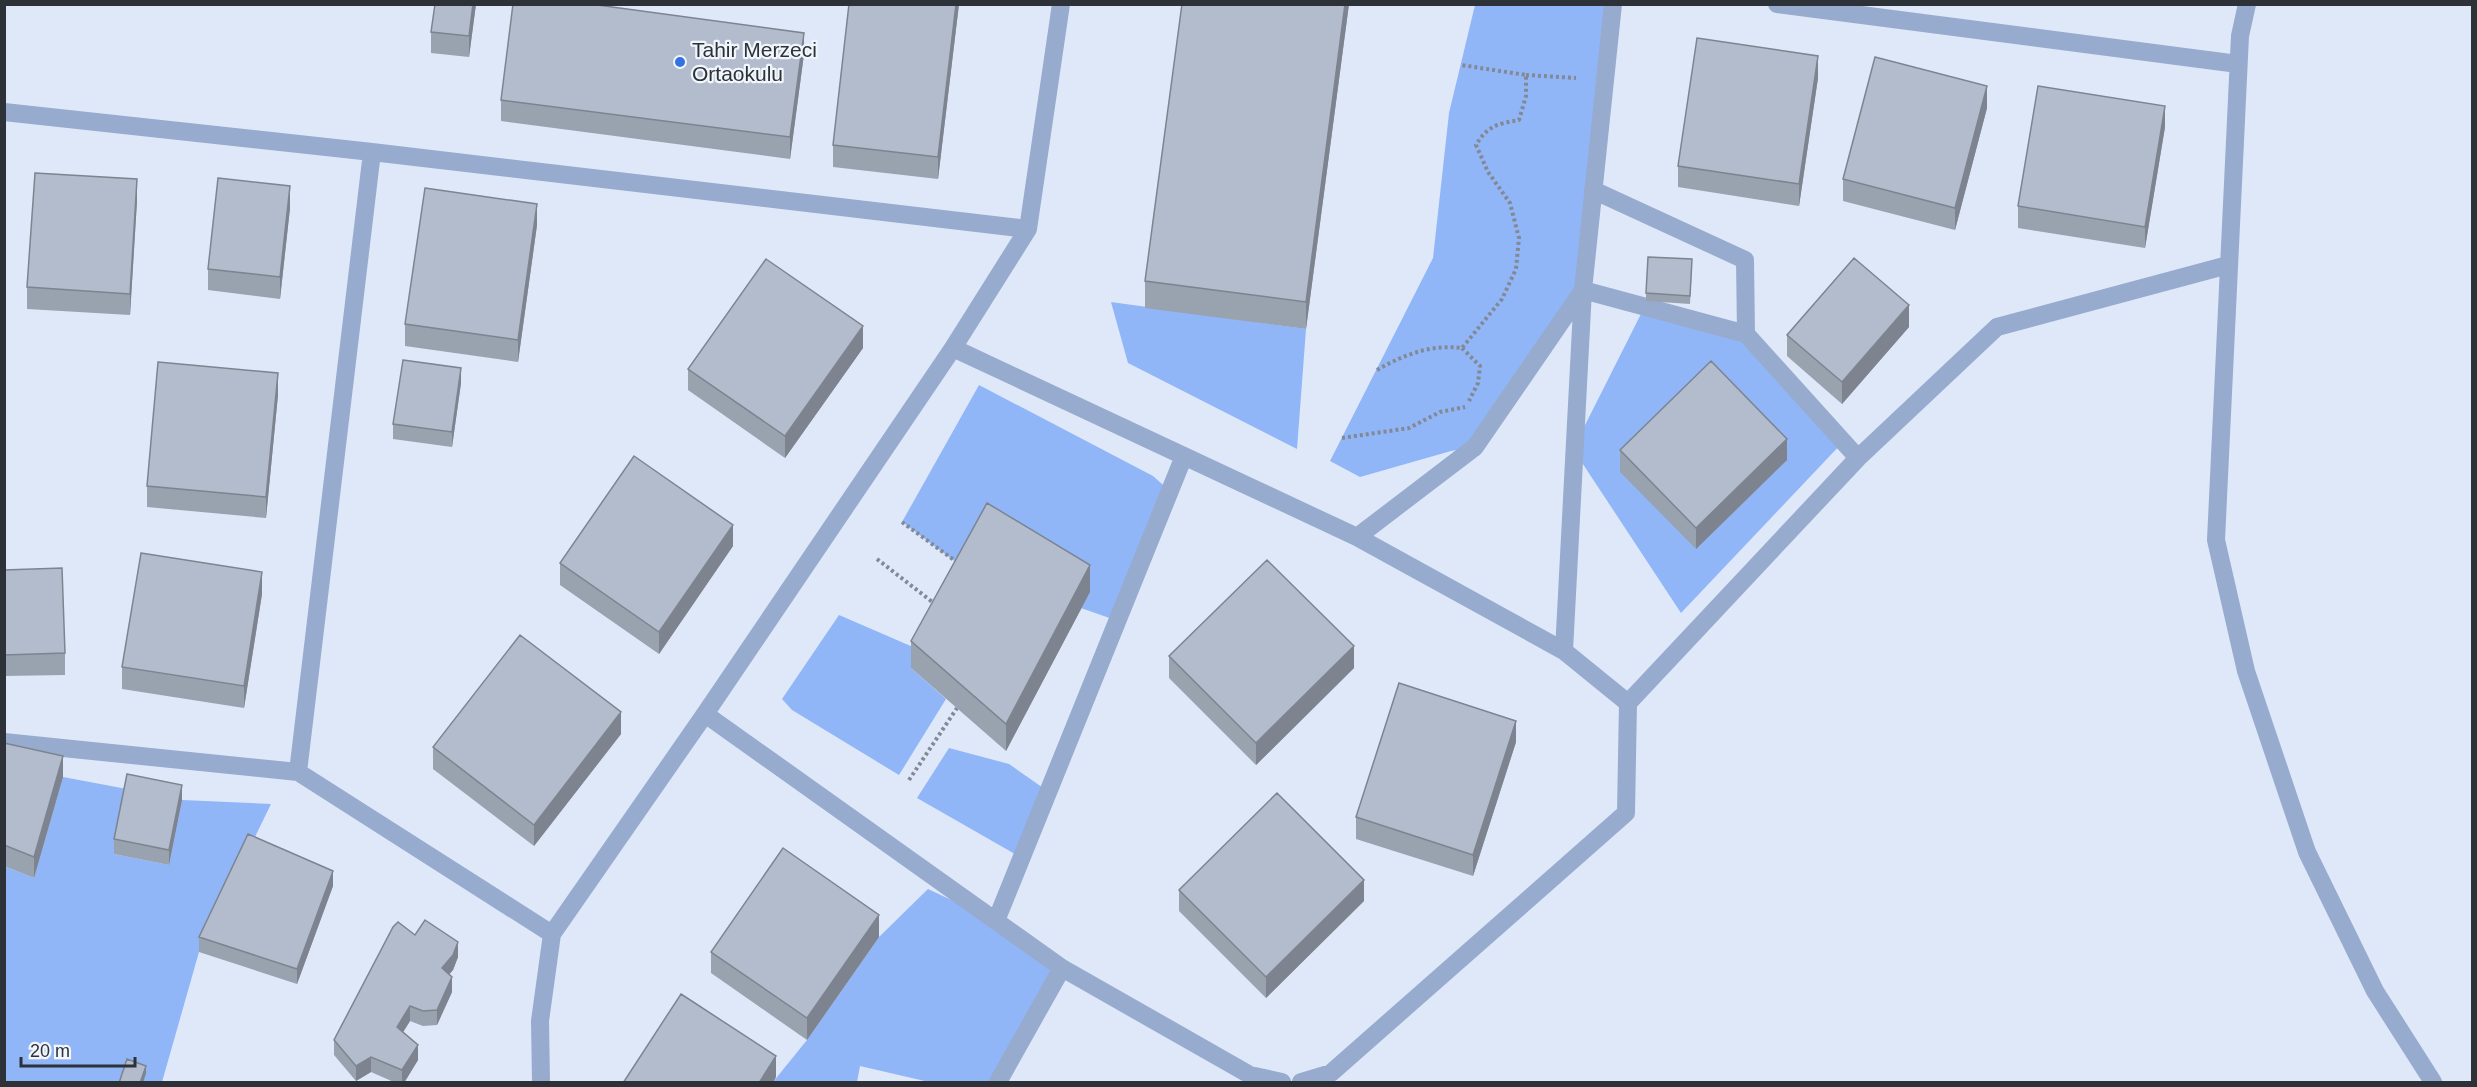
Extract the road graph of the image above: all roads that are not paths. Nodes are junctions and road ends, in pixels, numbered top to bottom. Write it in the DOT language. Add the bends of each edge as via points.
graph roads {
  1 [pos="1061,4"];
  2 [pos="1613,4"];
  3 [pos="1777,4"];
  4 [pos="2247,4"];
  5 [pos="2238,64"];
  6 [pos="4,112"];
  7 [pos="372,152"];
  8 [pos="1593,190"];
  9 [pos="1029,229"];
  10 [pos="2228,266"];
  11 [pos="1583,290"];
  12 [pos="1746,334"];
  13 [pos="953,348"];
  14 [pos="1184,456"];
  15 [pos="1858,458"];
  16 [pos="1357,537"];
  17 [pos="1564,651"];
  18 [pos="1628,703"];
  19 [pos="705,714"];
  20 [pos="4,742"];
  21 [pos="298,772"];
  22 [pos="996,921"];
  23 [pos="552,934"];
  24 [pos="1062,968"];
  25 [pos="541,1083"];
  26 [pos="999,1083"];
  27 [pos="1282,1083"];
  28 [pos="1301,1083"];
  29 [pos="2433,1083"];
  1 -- 9 [label="street"];
  2 -- 8 [label="street"];
  3 -- 5 [label="street"];
  4 -- 5 [label="street"];
  5 -- 10 [label="street"];
  6 -- 7 [label="street"];
  7 -- 9 [label="street"];
  7 -- 21 [label="street"];
  8 -- 11 [label="street"];
  8 -- 12 [label="street" via="1745,260"];
  9 -- 13 [label="street"];
  10 -- 15 [label="street" via="1997,327"];
  10 -- 29 [label="street" via="2216,540 2246,671 2307,852 2375,992"];
  11 -- 12 [label="street"];
  11 -- 16 [label="street" via="1475,447"];
  11 -- 17 [label="street"];
  12 -- 15 [label="street"];
  13 -- 14 [label="street"];
  13 -- 19 [label="street"];
  14 -- 16 [label="street"];
  14 -- 22 [label="street"];
  15 -- 18 [label="street"];
  16 -- 17 [label="street"];
  17 -- 18 [label="street"];
  18 -- 28 [label="street" via="1626,813 1331,1073"];
  19 -- 22 [label="street"];
  19 -- 23 [label="street"];
  20 -- 21 [label="street"];
  21 -- 23 [label="street"];
  22 -- 24 [label="street"];
  23 -- 25 [label="street" via="540,1021"];
  24 -- 26 [label="street"];
  24 -- 27 [label="street" via="1250,1076"];
}
